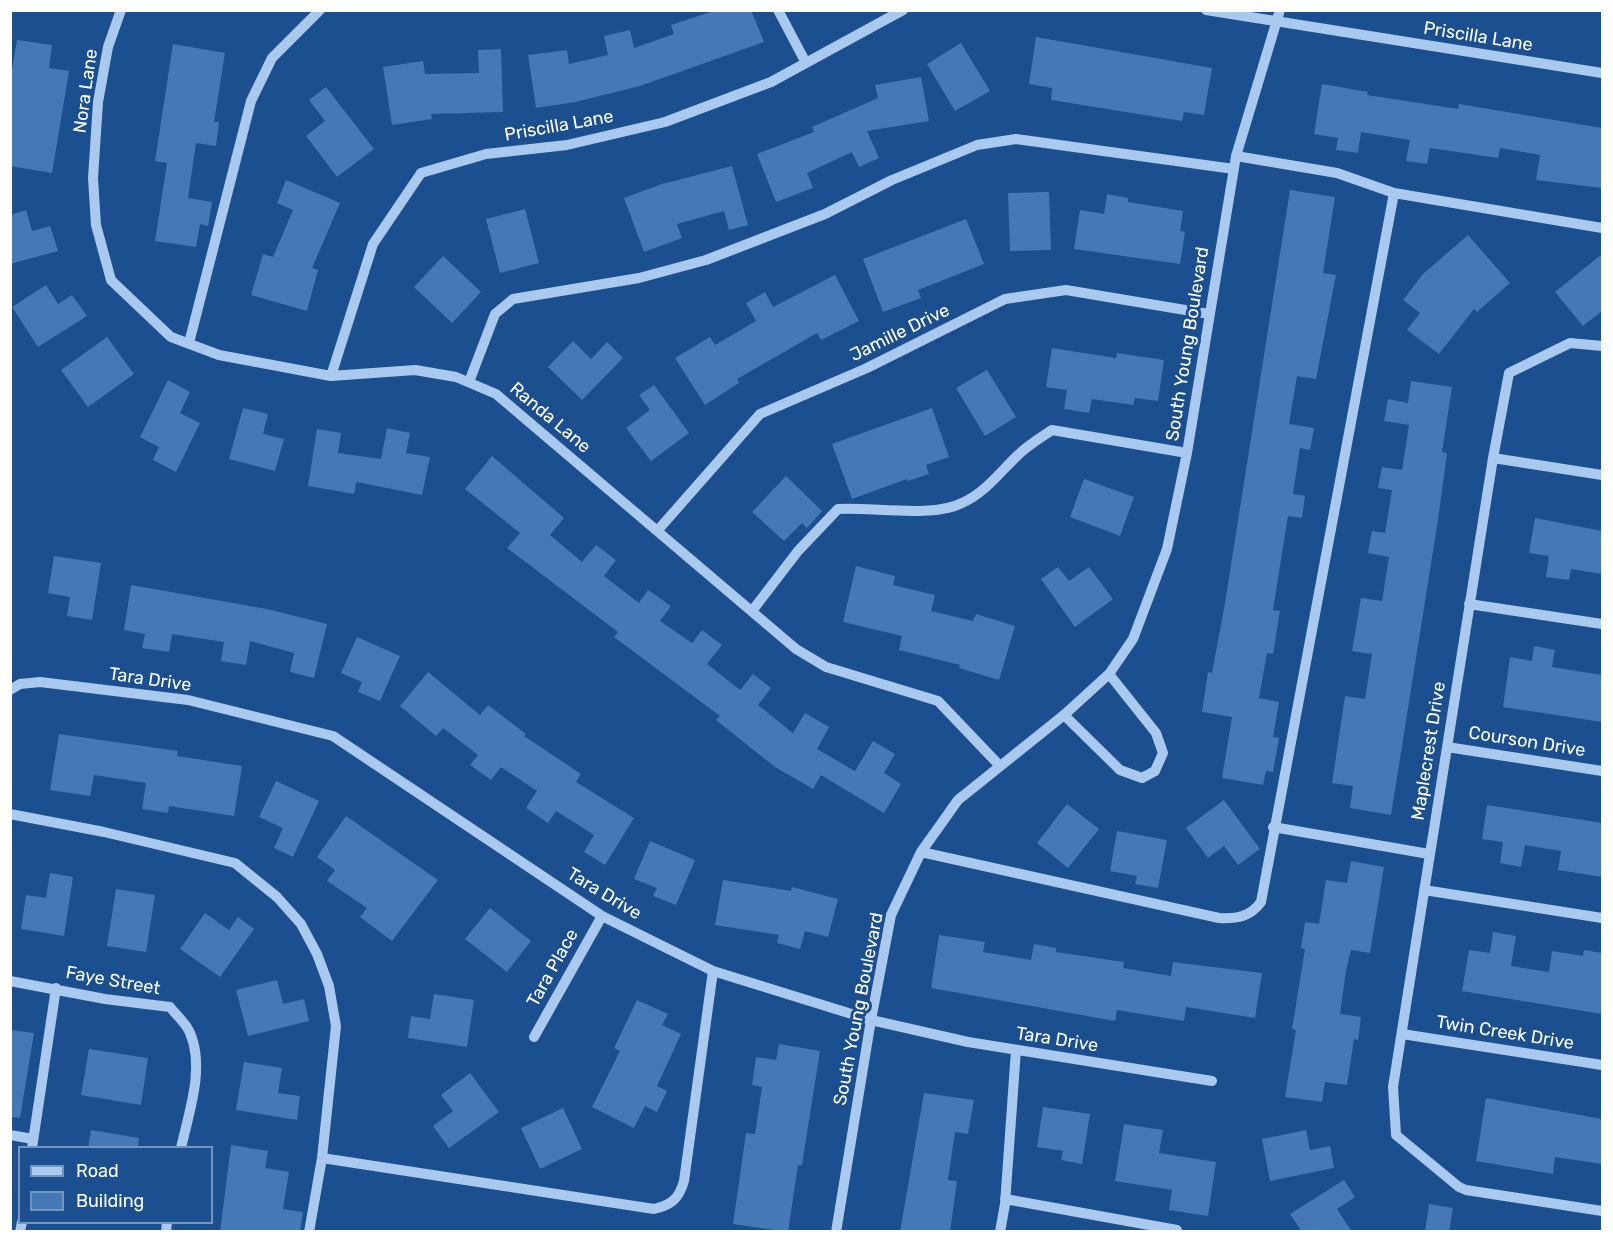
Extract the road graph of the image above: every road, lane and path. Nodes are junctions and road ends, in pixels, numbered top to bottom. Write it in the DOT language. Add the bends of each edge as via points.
graph roads {
  1 [pos="121,10"];
  2 [pos="320,10"];
  3 [pos="778,10"];
  4 [pos="903,10"];
  5 [pos="1206,10"];
  6 [pos="1279,16"];
  7 [pos="806,63"];
  8 [pos="1602,73"];
  9 [pos="1236,156"];
  10 [pos="1234,170"];
  11 [pos="93,178"];
  12 [pos="1394,193"];
  13 [pos="1602,228"];
  14 [pos="1209,314"];
  15 [pos="189,344"];
  16 [pos="1602,346"];
  17 [pos="331,376"];
  18 [pos="469,382"];
  19 [pos="1187,453"];
  20 [pos="1493,458"];
  21 [pos="1602,475"];
  22 [pos="658,530"];
  23 [pos="1469,604"];
  24 [pos="752,611"];
  25 [pos="1602,624"];
  26 [pos="1109,674"];
  27 [pos="10,690"];
  28 [pos="1064,715"];
  29 [pos="1447,747"];
  30 [pos="999,765"];
  31 [pos="1602,771"];
  32 [pos="10,814"];
  33 [pos="1274,827"];
  34 [pos="921,852"];
  35 [pos="1429,854"];
  36 [pos="1424,890"];
  37 [pos="602,916"];
  38 [pos="1602,918"];
  39 [pos="713,971"];
  40 [pos="10,981"];
  41 [pos="56,988"];
  42 [pos="871,1020"];
  43 [pos="1402,1034"];
  44 [pos="534,1037"];
  45 [pos="1016,1050"];
  46 [pos="1602,1065"];
  47 [pos="1212,1081"];
  48 [pos="10,1135"];
  49 [pos="32,1143"];
  50 [pos="181,1146"];
  51 [pos="322,1158"];
  52 [pos="1005,1199"];
  53 [pos="1602,1211"];
  54 [pos="1177,1230"];
  55 [pos="309,1232"];
  56 [pos="836,1232"];
  57 [pos="1000,1232"];
  1 -- 11 [label="street, Nora Lane" via="108,47 98,102"];
  2 -- 15 [label="street" via="272,58 251,101"];
  3 -- 7 [label="street"];
  4 -- 7 [label="street, Priscilla Lane"];
  5 -- 6 [label="street, Priscilla Lane"];
  6 -- 8 [label="street, Priscilla Lane"];
  6 -- 9 [label="street, South Young Boulevard"];
  7 -- 17 [label="street, Priscilla Lane" via="771,82 665,122 567,145 486,154 421,173 373,244"];
  9 -- 10 [label="street, South Young Boulevard"];
  9 -- 12 [label="street" via="1337,173"];
  10 -- 14 [label="street, South Young Boulevard"];
  10 -- 18 [label="street" via="1016,139 977,145 892,180 825,214 706,260 639,278 513,299 495,314"];
  11 -- 15 [label="street, Randa Lane" via="96,225 111,280 171,337"];
  12 -- 13 [label="street"];
  12 -- 33 [label="street"];
  14 -- 19 [label="street, South Young Boulevard"];
  14 -- 22 [label="street, Jamille Drive" via="1066,290 1005,299 867,368 760,414"];
  15 -- 17 [label="street, Randa Lane" via="219,355"];
  16 -- 20 [label="street, Maplecrest Drive" via="1570,343 1509,374"];
  17 -- 18 [label="street, Randa Lane" via="415,370"];
  18 -- 22 [label="street, Randa Lane" via="496,394"];
  19 -- 24 [label="street" via="1052,430 961,504 920,511 838,509 798,551"];
  19 -- 26 [label="street, South Young Boulevard" via="1167,549 1133,639"];
  20 -- 21 [label="street"];
  20 -- 23 [label="street, Maplecrest Drive"];
  22 -- 24 [label="street, Randa Lane"];
  23 -- 25 [label="street"];
  23 -- 29 [label="street, Maplecrest Drive"];
  24 -- 30 [label="street, Randa Lane" via="796,649 826,667 938,701"];
  26 -- 28 [label="street, South Young Boulevard"];
  26 -- 28 [label="street" via="1156,733 1163,753 1155,771 1142,778 1120,770"];
  27 -- 37 [label="street, Tara Drive" via="20,684 40,682 188,700 333,736"];
  28 -- 30 [label="street, South Young Boulevard"];
  29 -- 31 [label="street, Courson Drive"];
  29 -- 35 [label="street, Maplecrest Drive"];
  30 -- 34 [label="street, South Young Boulevard" via="958,800"];
  32 -- 51 [label="street" via="235,863 277,897 301,924 317,954 329,986 336,1026"];
  33 -- 34 [label="street" via="1261,902 1253,912 1234,919"];
  33 -- 35 [label="street"];
  34 -- 42 [label="street, South Young Boulevard" via="891,915"];
  35 -- 36 [label="street, Maplecrest Drive"];
  36 -- 38 [label="street"];
  36 -- 43 [label="street, Maplecrest Drive"];
  37 -- 39 [label="street, Tara Drive"];
  37 -- 44 [label="street, Tara Place"];
  39 -- 42 [label="street, Tara Drive"];
  39 -- 51 [label="street" via="684,1181 671,1205 654,1209"];
  40 -- 41 [label="street, Faye Street"];
  41 -- 49 [label="street"];
  41 -- 50 [label="street, Faye Street" via="170,1007 189,1030 195,1049 194,1088"];
  42 -- 45 [label="street, Tara Drive"];
  42 -- 56 [label="street, South Young Boulevard"];
  43 -- 46 [label="street, Twin Creek Drive"];
  43 -- 53 [label="street, Maplecrest Drive" via="1393,1087 1396,1135 1466,1190"];
  45 -- 47 [label="street, Tara Drive"];
  45 -- 52 [label="street"];
  48 -- 49 [label="street"];
  51 -- 55 [label="street"];
  52 -- 54 [label="street"];
  52 -- 57 [label="street"];
}
